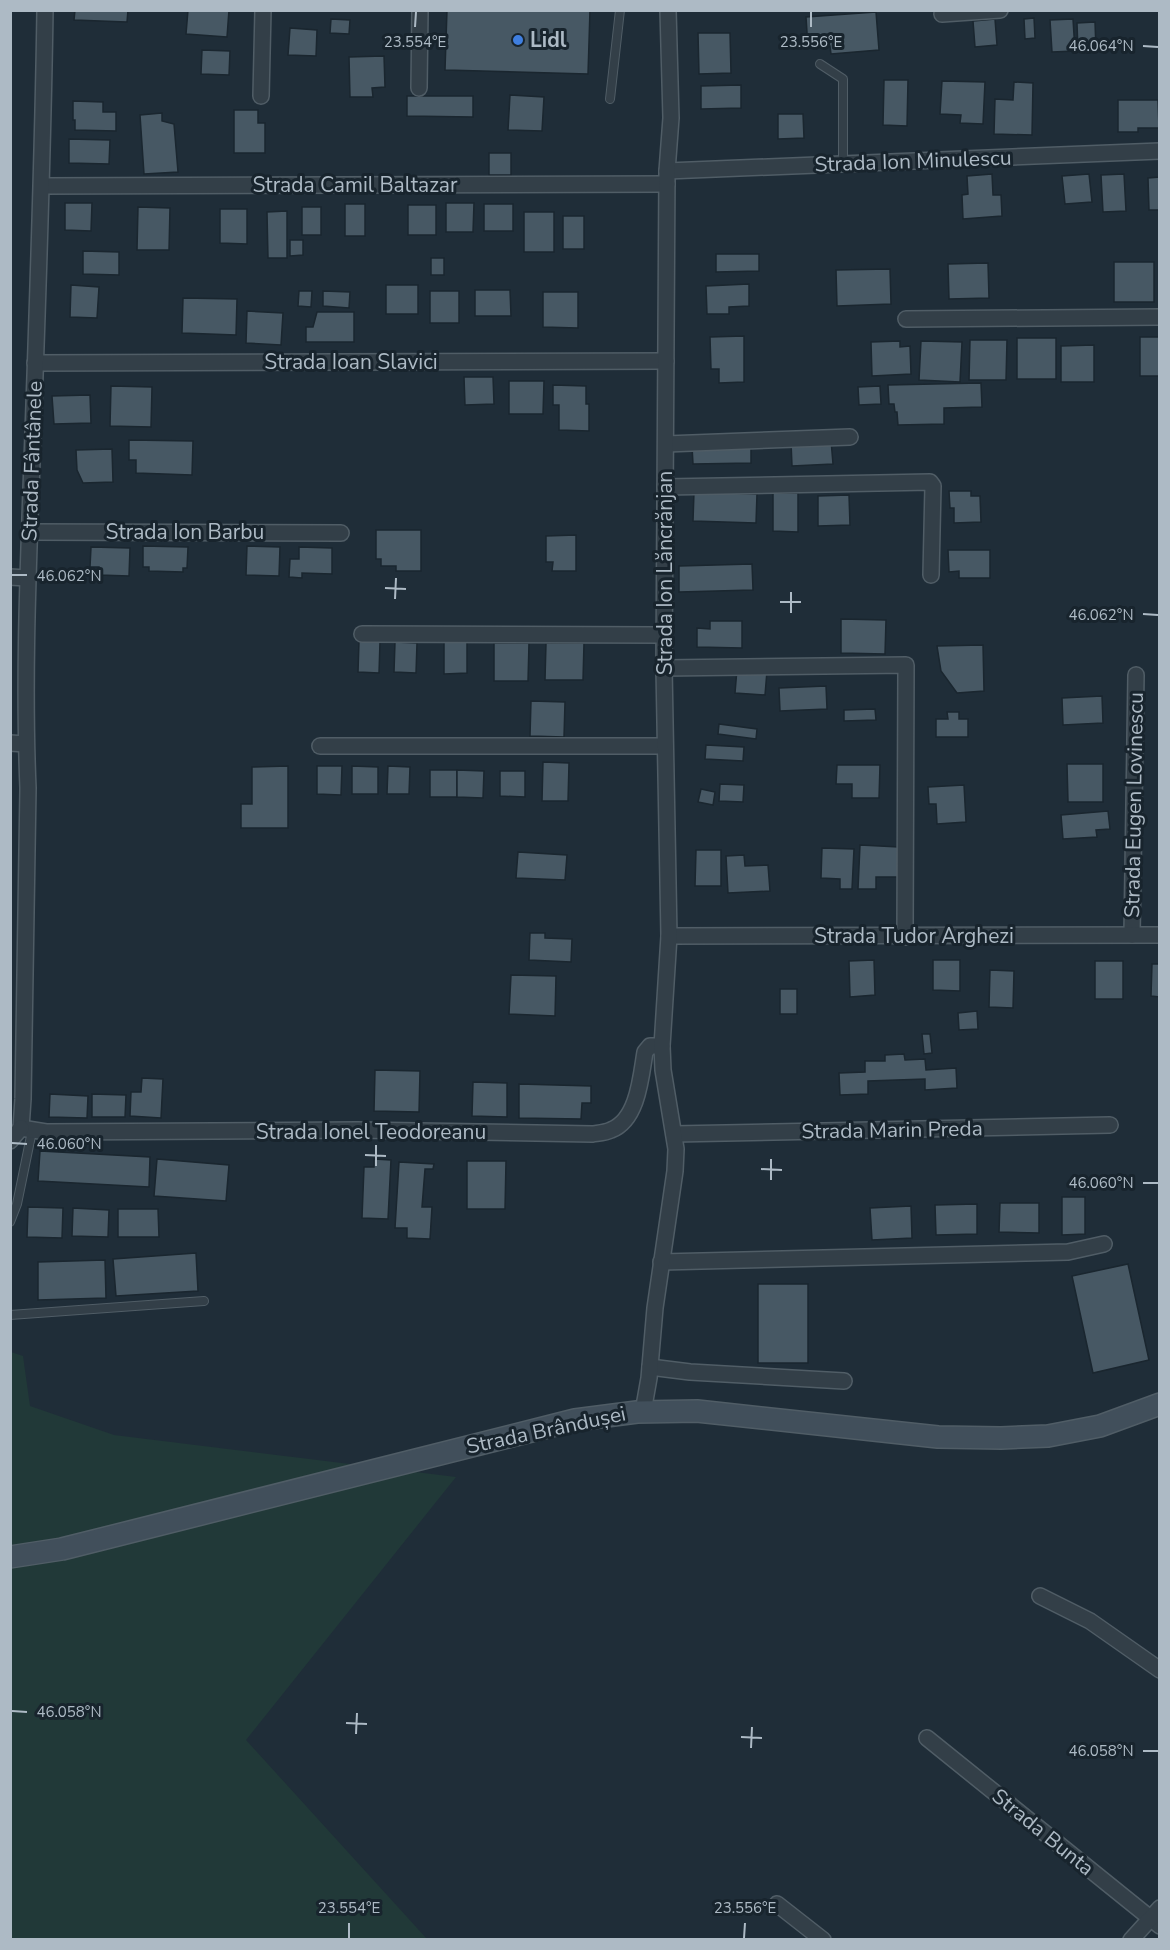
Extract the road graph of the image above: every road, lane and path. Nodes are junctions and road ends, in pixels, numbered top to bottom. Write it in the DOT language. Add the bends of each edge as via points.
graph roads {
  1 [pos="45,10"];
  2 [pos="263,10"];
  3 [pos="420,10"];
  4 [pos="620,10"];
  5 [pos="668,10"];
  6 [pos="1000,10"];
  7 [pos="942,14"];
  8 [pos="820,64"];
  9 [pos="419,88"];
  10 [pos="261,96"];
  11 [pos="610,99"];
  12 [pos="1160,151"];
  13 [pos="843,164"];
  14 [pos="667,178"];
  15 [pos="42,186"];
  16 [pos="1160,317"];
  17 [pos="906,319"];
  18 [pos="666,361"];
  19 [pos="35,363"];
  20 [pos="850,436"];
  21 [pos="666,444"];
  22 [pos="665,488"];
  23 [pos="29,532"];
  24 [pos="341,533"];
  25 [pos="932,575"];
  26 [pos="10,577"];
  27 [pos="27,578"];
  28 [pos="362,634"];
  29 [pos="664,635"];
  30 [pos="664,668"];
  31 [pos="1136,675"];
  32 [pos="18,743"];
  33 [pos="320,746"];
  34 [pos="665,746"];
  35 [pos="1132,935"];
  36 [pos="1160,935"];
  37 [pos="669,936"];
  38 [pos="905,937"];
  39 [pos="662,1046"];
  40 [pos="1110,1125"];
  41 [pos="27,1129"];
  42 [pos="674,1134"];
  43 [pos="10,1141"];
  44 [pos="10,1222"];
  45 [pos="1104,1244"];
  46 [pos="661,1262"];
  47 [pos="204,1301"];
  48 [pos="10,1315"];
  49 [pos="650,1373"];
  50 [pos="844,1381"];
  51 [pos="1160,1404"];
  52 [pos="648,1412"];
  53 [pos="10,1557"];
  54 [pos="1040,1596"];
  55 [pos="1160,1670"];
  56 [pos="927,1738"];
  57 [pos="777,1904"];
  58 [pos="1156,1918"];
  59 [pos="823,1940"];
  60 [pos="1131,1940"];
  1 -- 15 [label="street, Strada Fântânele"];
  2 -- 10 [label="street"];
  3 -- 9 [label="street"];
  4 -- 11 [label="lane"];
  5 -- 14 [label="street, Strada Ion Lăncrănjan"];
  6 -- 7 [label="street"];
  8 -- 13 [label="lane" via="843,79"];
  12 -- 13 [label="street, Strada Ion Minulescu"];
  13 -- 14 [label="street, Strada Ion Minulescu"];
  14 -- 15 [label="street, Strada Camil Baltazar"];
  14 -- 18 [label="street, Strada Ion Lăncrănjan"];
  15 -- 19 [label="street, Strada Fântânele"];
  16 -- 17 [label="street"];
  18 -- 19 [label="street, Strada Ioan Slavici"];
  18 -- 21 [label="street, Strada Ion Lăncrănjan"];
  19 -- 23 [label="street, Strada Fântânele"];
  20 -- 21 [label="street"];
  21 -- 22 [label="street, Strada Ion Lăncrănjan"];
  22 -- 25 [label="street" via="930,482"];
  22 -- 29 [label="street, Strada Ion Lăncrănjan"];
  23 -- 24 [label="street, Strada Ion Barbu"];
  23 -- 27 [label="street, Strada Fântânele"];
  26 -- 27 [label="street"];
  27 -- 32 [label="street, Strada Fântânele"];
  28 -- 29 [label="street"];
  29 -- 30 [label="street, Strada Ion Lăncrănjan"];
  30 -- 34 [label="street, Strada Ion Lăncrănjan"];
  30 -- 38 [label="street" via="906,665"];
  31 -- 35 [label="street, Strada Eugen Lovinescu"];
  32 -- 41 [label="street, Strada Fântânele" via="27,836 23,1099"];
  33 -- 34 [label="street"];
  34 -- 37 [label="street, Strada Ion Lăncrănjan"];
  35 -- 36 [label="street, Strada Tudor Arghezi"];
  35 -- 38 [label="street, Strada Tudor Arghezi"];
  37 -- 38 [label="street, Strada Tudor Arghezi"];
  37 -- 39 [label="street, Strada Ion Lăncrănjan"];
  39 -- 41 [label="street, Strada Ionel Teodoreanu" via="650,1046 645,1052 638,1099 627,1117 613,1130 592,1134"];
  39 -- 42 [label="street, Strada Ion Lăncrănjan"];
  40 -- 42 [label="street, Strada Marin Preda"];
  41 -- 43 [label="street"];
  41 -- 44 [label="lane" via="17,1204"];
  42 -- 46 [label="street, Strada Ion Lăncrănjan" via="675,1171"];
  45 -- 46 [label="street" via="1068,1252"];
  46 -- 49 [label="street, Strada Ion Lăncrănjan"];
  47 -- 48 [label="lane"];
  49 -- 50 [label="street"];
  49 -- 52 [label="street, Strada Ion Lăncrănjan" via="655,1402"];
  51 -- 52 [label="main road, Strada Brândușei" via="1100,1426 1048,1436 1001,1438 938,1437 697,1411"];
  52 -- 53 [label="main road, Strada Brândușei" via="575,1420 520,1432 62,1550"];
  54 -- 55 [label="street" via="1090,1621"];
  56 -- 58 [label="street, Strada Bunta"];
  57 -- 59 [label="street"];
  58 -- 60 [label="street"];
}
